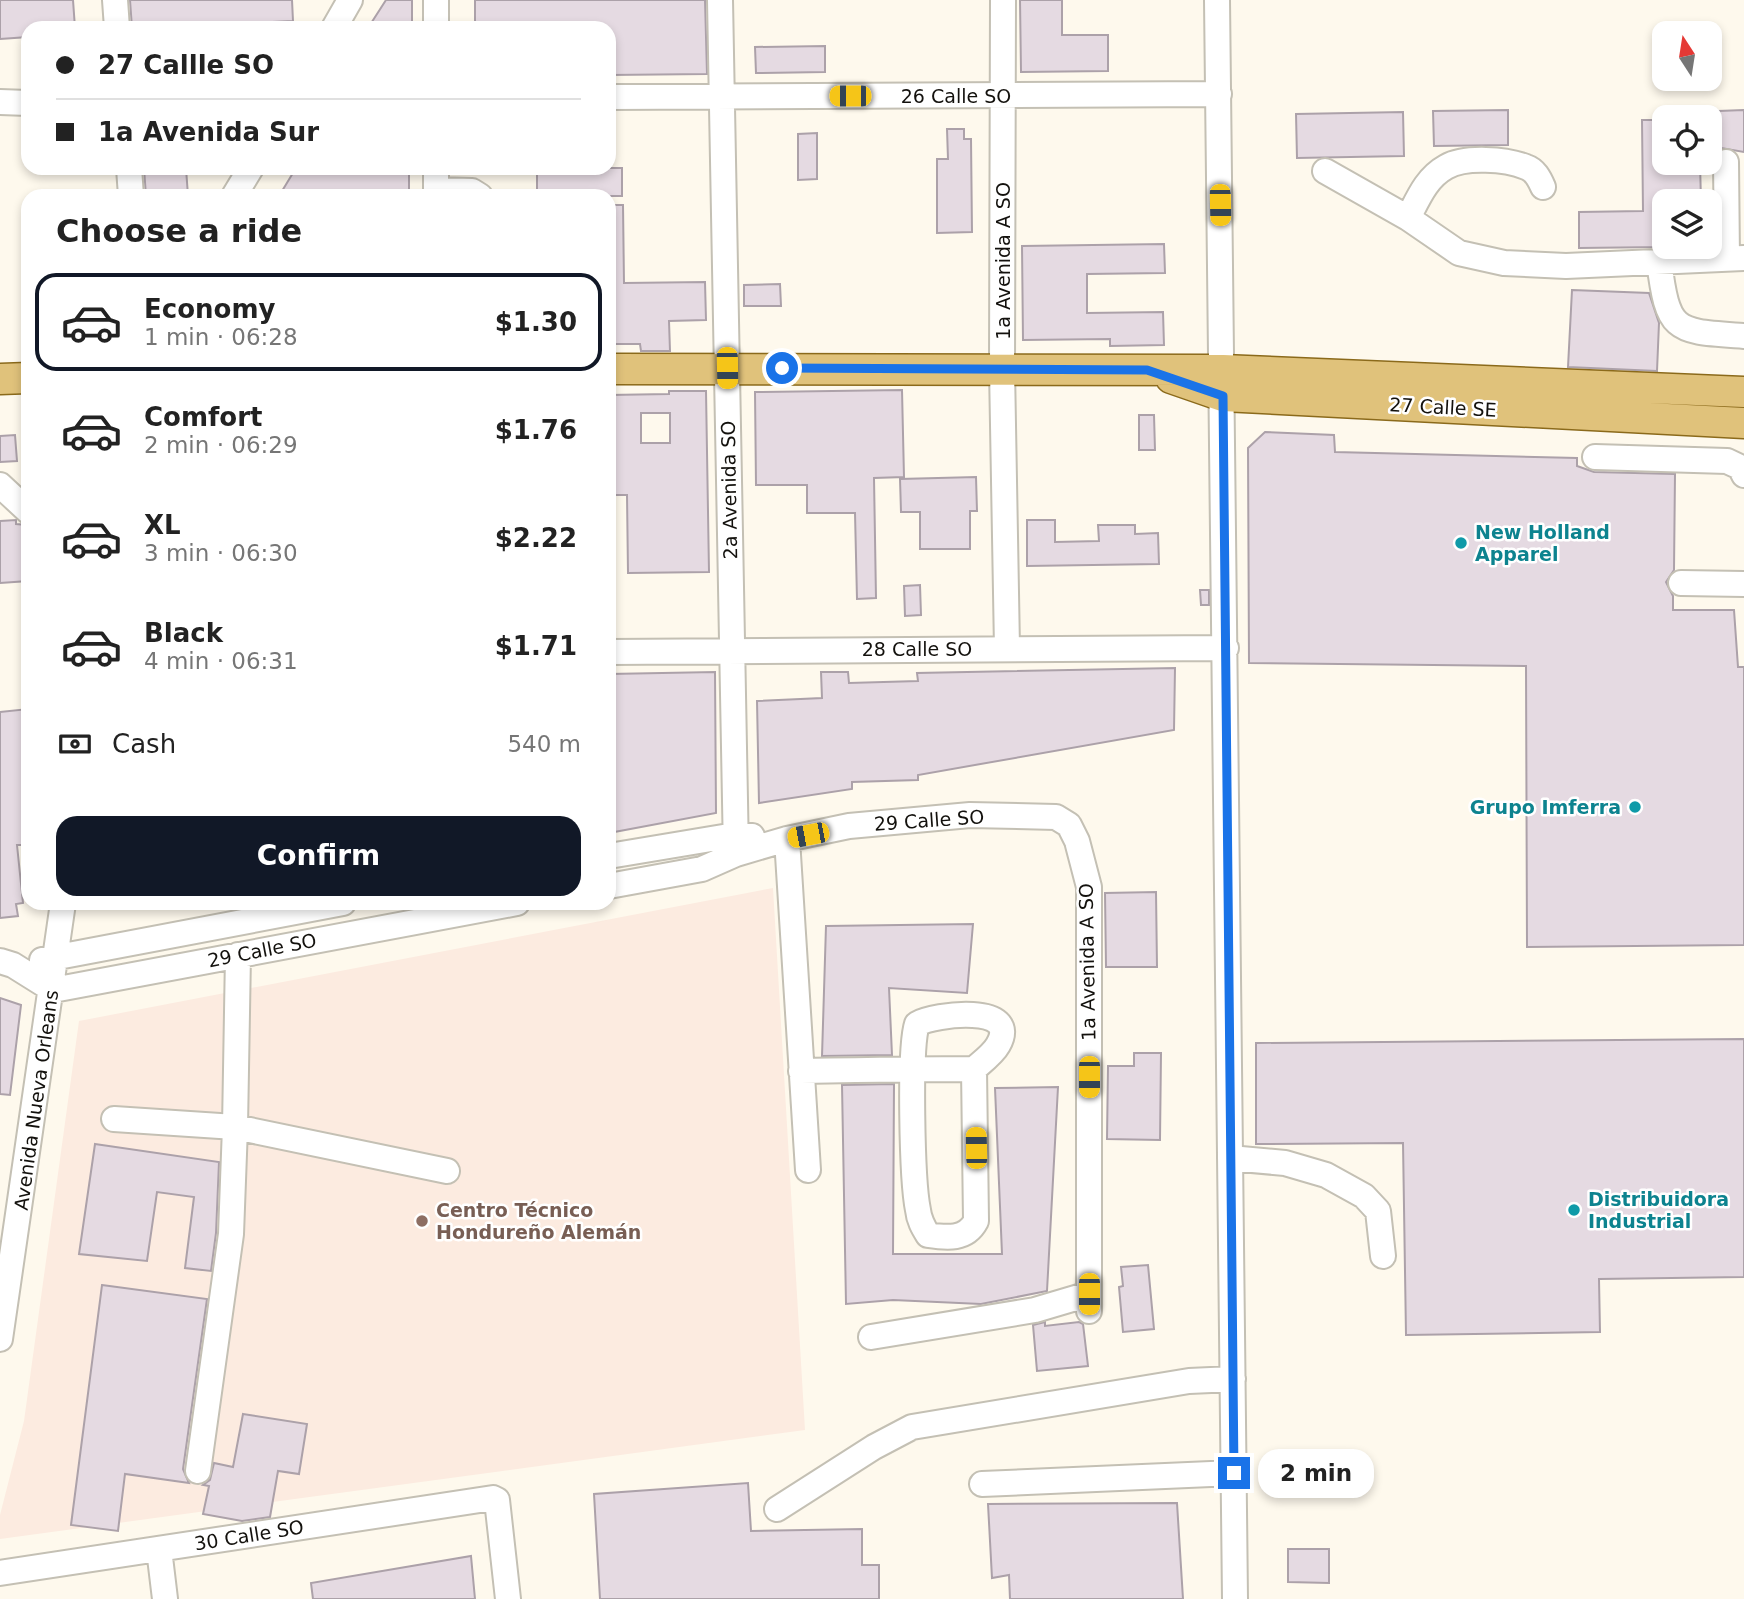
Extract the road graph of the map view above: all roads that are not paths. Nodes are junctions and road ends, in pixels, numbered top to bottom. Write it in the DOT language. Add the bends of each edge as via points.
graph roads {
  1 [pos="115,0"];
  2 [pos="350,0"];
  3 [pos="436,0"];
  4 [pos="720,0"];
  5 [pos="1003,0"];
  6 [pos="1217,0"];
  7 [pos="116,21"];
  8 [pos="338,21"];
  9 [pos="436,21"];
  10 [pos="1219,94"];
  11 [pos="1004,95"];
  12 [pos="616,97"];
  13 [pos="722,97"];
  14 [pos="0,102"];
  15 [pos="21,103"];
  16 [pos="1726,162"];
  17 [pos="1325,171"];
  18 [pos="436,185"];
  19 [pos="1543,187"];
  20 [pos="460,189"];
  21 [pos="1408,218"];
  22 [pos="1735,258"];
  23 [pos="1659,261"];
  24 [pos="1744,336"];
  25 [pos="727,368"];
  26 [pos="616,369"];
  27 [pos="1002,369"];
  28 [pos="21,378"];
  29 [pos="0,379"];
  30 [pos="1223,383"];
  31 [pos="1744,392"];
  32 [pos="1744,423"];
  33 [pos="1595,457"];
  34 [pos="1744,475"];
  35 [pos="0,485"];
  36 [pos="21,504"];
  37 [pos="1681,583"];
  38 [pos="1744,584"];
  39 [pos="1007,648"];
  40 [pos="1226,648"];
  41 [pos="732,650"];
  42 [pos="616,652"];
  43 [pos="1069,825"];
  44 [pos="787,839"];
  45 [pos="736,845"];
  46 [pos="616,855"];
  47 [pos="616,885"];
  48 [pos="62,910"];
  49 [pos="437,910"];
  50 [pos="264,911"];
  51 [pos="394,914"];
  52 [pos="238,955"];
  53 [pos="56,958"];
  54 [pos="7,963"];
  55 [pos="52,990"];
  56 [pos="913,1069"];
  57 [pos="974,1069"];
  58 [pos="801,1071"];
  59 [pos="114,1119"];
  60 [pos="235,1127"];
  61 [pos="1230,1158"];
  62 [pos="808,1170"];
  63 [pos="447,1171"];
  64 [pos="1383,1256"];
  65 [pos="5,1264"];
  66 [pos="870,1337"];
  67 [pos="0,1339"];
  68 [pos="1233,1379"];
  69 [pos="198,1471"];
  70 [pos="1234,1473"];
  71 [pos="982,1484"];
  72 [pos="777,1509"];
  73 [pos="159,1549"];
  74 [pos="0,1573"];
  75 [pos="164,1599"];
  76 [pos="508,1599"];
  77 [pos="1235,1599"];
  1 -- 7 [label="street"];
  2 -- 8 [label="street"];
  3 -- 9 [label="street"];
  4 -- 13 [label="street, 2a Avenida SO"];
  5 -- 11 [label="street, 1a Avenida A SO"];
  6 -- 10 [label="street"];
  10 -- 11 [label="street, 26 Calle SO"];
  10 -- 30 [label="street"];
  11 -- 13 [label="street, 26 Calle SO"];
  11 -- 27 [label="street, 1a Avenida A SO"];
  12 -- 13 [label="street, 26 Calle SO"];
  13 -- 25 [label="street, 2a Avenida SO"];
  14 -- 15 [label="street"];
  16 -- 22 [label="street"];
  17 -- 21 [label="street"];
  18 -- 20 [label="street"];
  19 -- 21 [label="street" via="1526,167 1462,161 1429,179"];
  21 -- 23 [label="street" via="1459,253 1504,262 1566,266"];
  22 -- 23 [label="street"];
  23 -- 24 [label="street" via="1667,311 1673,321 1691,332"];
  25 -- 26 [label="main road, 27 Calle SE"];
  25 -- 27 [label="main road, 27 Calle SE"];
  25 -- 41 [label="street, 2a Avenida SO"];
  27 -- 30 [label="main road, 27 Calle SE" via="1147,370"];
  27 -- 39 [label="street, 1a Avenida A SO"];
  28 -- 29 [label="main road"];
  30 -- 31 [label="main road, 27 Calle SE"];
  30 -- 32 [label="main road, 27 Calle SE"];
  30 -- 40 [label="street"];
  33 -- 34 [label="street" via="1727,461 1740,467"];
  35 -- 36 [label="street"];
  37 -- 38 [label="street"];
  39 -- 40 [label="street, 28 Calle SO"];
  39 -- 41 [label="street, 28 Calle SO"];
  40 -- 61 [label="street"];
  41 -- 42 [label="street, 28 Calle SO"];
  41 -- 45 [label="street, 2a Avenida SO"];
  43 -- 44 [label="street, 29 Calle SO" via="1056,817 971,815 876,823"];
  43 -- 66 [label="street, 1a Avenida A SO" via="1084,862 1088,887 1089,1303"];
  44 -- 45 [label="street, 29 Calle SO"];
  44 -- 58 [label="street"];
  45 -- 46 [label="street, 29 Calle SO"];
  45 -- 47 [label="street, 29 Calle SO" via="702,869"];
  48 -- 53 [label="street, Avenida Nueva Orleans"];
  49 -- 51 [label="street, 29 Calle SO"];
  50 -- 53 [label="street, 29 Calle SO"];
  51 -- 52 [label="street, 29 Calle SO"];
  52 -- 55 [label="street, 29 Calle SO"];
  52 -- 60 [label="street"];
  53 -- 54 [label="street, 29 Calle SO"];
  53 -- 55 [label="street, Avenida Nueva Orleans"];
  54 -- 55 [label="street, 29 Calle SO"];
  55 -- 65 [label="street, Avenida Nueva Orleans"];
  56 -- 57 [label="street"];
  56 -- 57 [label="street" via="917,1024 976,1014 999,1024 1002,1035 998,1046"];
  56 -- 57 [label="street" via="917,1208 928,1235 945,1238 962,1235 976,1221"];
  56 -- 58 [label="street"];
  58 -- 62 [label="street"];
  59 -- 60 [label="street"];
  60 -- 63 [label="street"];
  60 -- 69 [label="street" via="231,1234"];
  61 -- 64 [label="street" via="1285,1163 1326,1175 1364,1196 1378,1210"];
  61 -- 68 [label="street"];
  65 -- 67 [label="street, Avenida Nueva Orleans"];
  68 -- 70 [label="street"];
  68 -- 72 [label="street" via="1189,1381 912,1427"];
  70 -- 71 [label="street"];
  70 -- 77 [label="street"];
  73 -- 74 [label="street, 30 Calle SO"];
  73 -- 75 [label="street"];
  73 -- 76 [label="street, 30 Calle SO" via="493,1498 497,1500"];
}
